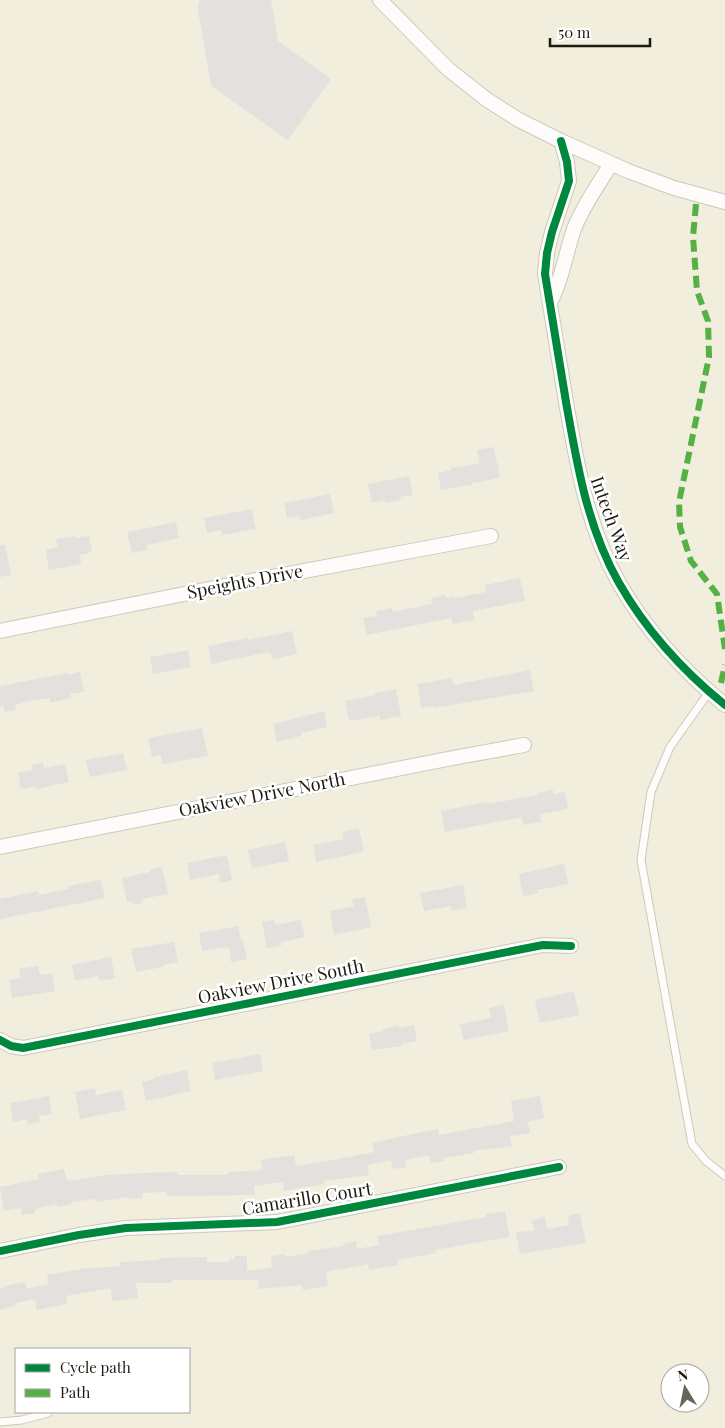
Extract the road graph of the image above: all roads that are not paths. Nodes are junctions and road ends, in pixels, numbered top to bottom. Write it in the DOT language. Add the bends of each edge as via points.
graph roads {
  1 [pos="380,0"];
  2 [pos="561,141"];
  3 [pos="611,164"];
  4 [pos="725,202"];
  5 [pos="550,303"];
  6 [pos="491,536"];
  7 [pos="0,631"];
  8 [pos="709,692"];
  9 [pos="725,706"];
  10 [pos="524,745"];
  11 [pos="0,847"];
  12 [pos="571,946"];
  13 [pos="0,1040"];
  14 [pos="559,1167"];
  15 [pos="725,1176"];
  16 [pos="0,1251"];
  17 [pos="48,1413"];
  18 [pos="0,1422"];
  1 -- 2 [label="street" via="438,61 476,92 517,119"];
  2 -- 3 [label="street"];
  2 -- 5 [label="street, Intech Way" via="569,181 547,253"];
  3 -- 4 [label="street" via="674,188"];
  3 -- 5 [label="street" via="575,227 559,287"];
  5 -- 8 [label="street, Intech Way" via="579,474 605,552 619,582 661,644"];
  6 -- 7 [label="street, Speights Drive"];
  8 -- 9 [label="street, Intech Way"];
  8 -- 15 [label="lane" via="670,747 651,792 641,860 692,1144"];
  10 -- 11 [label="street, Oakview Drive North"];
  12 -- 13 [label="street, Oakview Drive South" via="543,945 23,1048"];
  14 -- 16 [label="street, Camarillo Court" via="277,1222 126,1228"];
  17 -- 18 [label="lane"];
}
